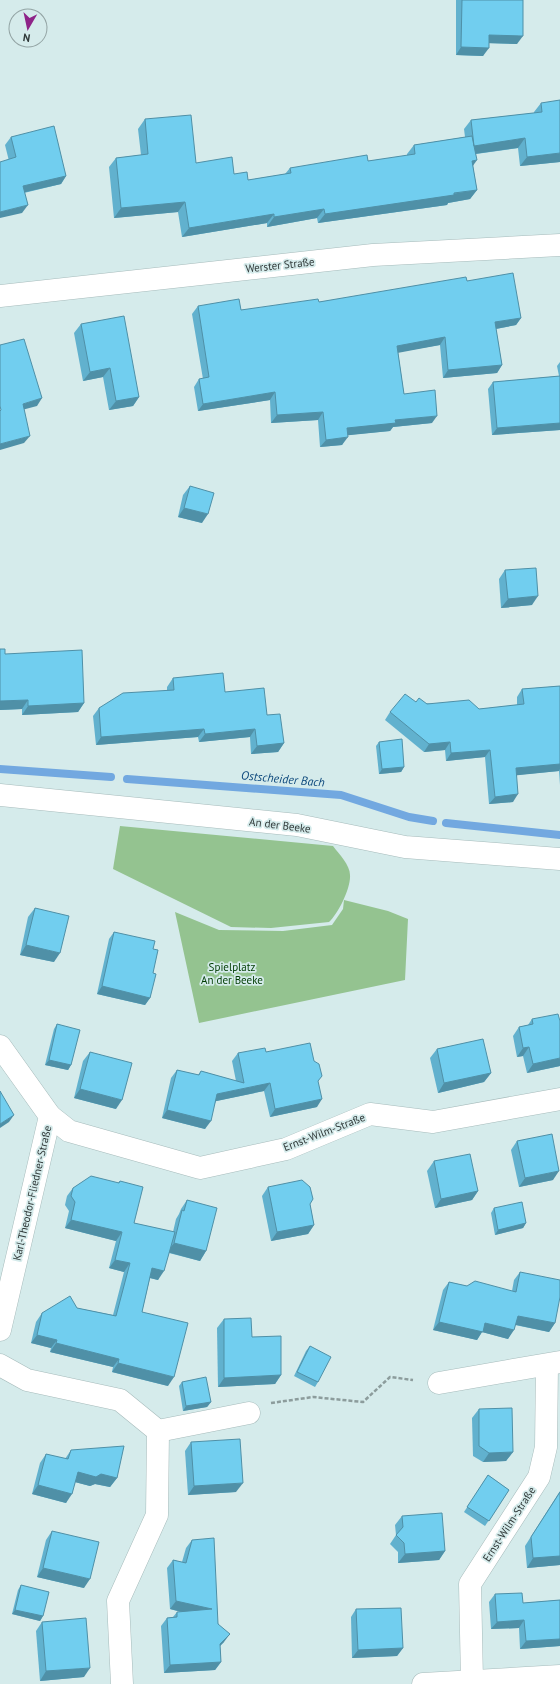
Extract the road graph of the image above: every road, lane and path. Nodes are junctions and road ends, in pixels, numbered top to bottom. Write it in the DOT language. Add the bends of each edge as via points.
graph roads {
  1 [pos="560,245"];
  2 [pos="0,296"];
  3 [pos="0,795"];
  4 [pos="560,859"];
  5 [pos="0,1046"];
  6 [pos="560,1099"];
  7 [pos="50,1116"];
  8 [pos="0,1330"];
  9 [pos="553,1364"];
  10 [pos="0,1365"];
  11 [pos="439,1383"];
  12 [pos="249,1413"];
  13 [pos="158,1431"];
  14 [pos="560,1676"];
  15 [pos="472,1681"];
  16 [pos="122,1684"];
  17 [pos="423,1684"];
  1 -- 2 [label="street, Werster Straße" via="373,255"];
  3 -- 4 [label="street, An der Beeke" via="297,825 405,847"];
  5 -- 7 [label="street, Karl-Theodor-Fliedner-Straße"];
  6 -- 7 [label="street, Ernst-Wilm-Straße" via="433,1122 370,1114 286,1149 200,1168 69,1131"];
  7 -- 8 [label="street, Karl-Theodor-Fliedner-Straße"];
  9 -- 11 [label="street, Ernst-Wilm-Straße"];
  9 -- 15 [label="street, Ernst-Wilm-Straße" via="546,1447 539,1477 470,1584"];
  10 -- 13 [label="street" via="27,1380 120,1400"];
  11 -- 12 [label="path" via="390,1377 363,1402 313,1397 254,1405"];
  12 -- 13 [label="street"];
  13 -- 16 [label="street" via="157,1515 118,1601"];
  14 -- 15 [label="street"];
  15 -- 17 [label="street"];
}
